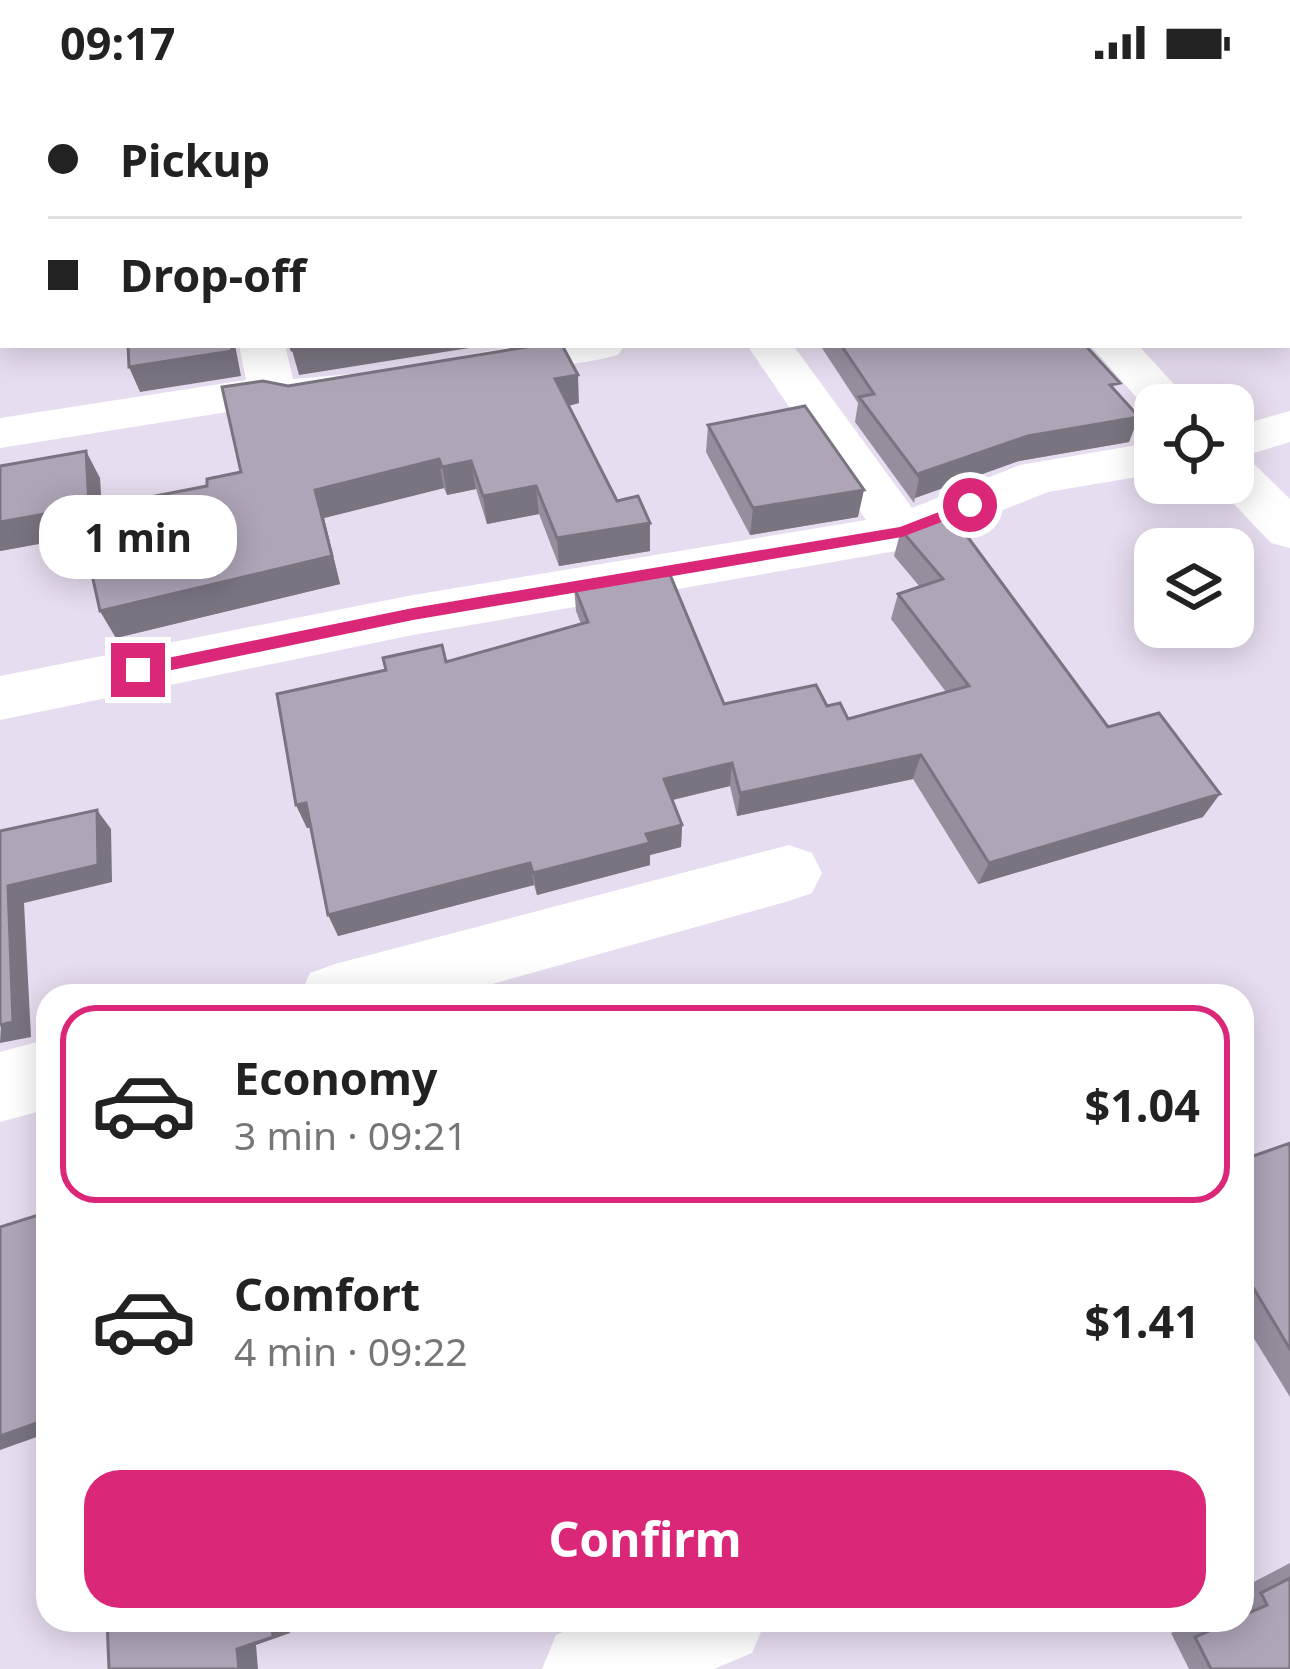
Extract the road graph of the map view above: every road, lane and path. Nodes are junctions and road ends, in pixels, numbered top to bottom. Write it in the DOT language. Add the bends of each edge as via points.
graph roads {
  1 [pos="584,348"];
  2 [pos="772,348"];
  3 [pos="1117,348"];
  4 [pos="267,368"];
  5 [pos="1150,384"];
  6 [pos="1290,426"];
  7 [pos="0,433"];
  8 [pos="1254,436"];
  9 [pos="1134,462"];
  10 [pos="1254,494"];
  11 [pos="1290,530"];
  12 [pos="902,532"];
  13 [pos="0,698"];
  14 [pos="789,873"];
  15 [pos="379,984"];
  16 [pos="36,1077"];
  17 [pos="0,1087"];
  18 [pos="687,1632"];
  19 [pos="590,1669"];
  1 -- 4 [label="street" via="312,395"];
  2 -- 12 [label="street"];
  3 -- 5 [label="street"];
  4 -- 7 [label="street"];
  6 -- 8 [label="street"];
  9 -- 12 [label="street" via="1038,478"];
  10 -- 11 [label="street"];
  12 -- 13 [label="street" via="413,614"];
  14 -- 15 [label="street"];
  16 -- 17 [label="street"];
  18 -- 19 [label="street"];
}
